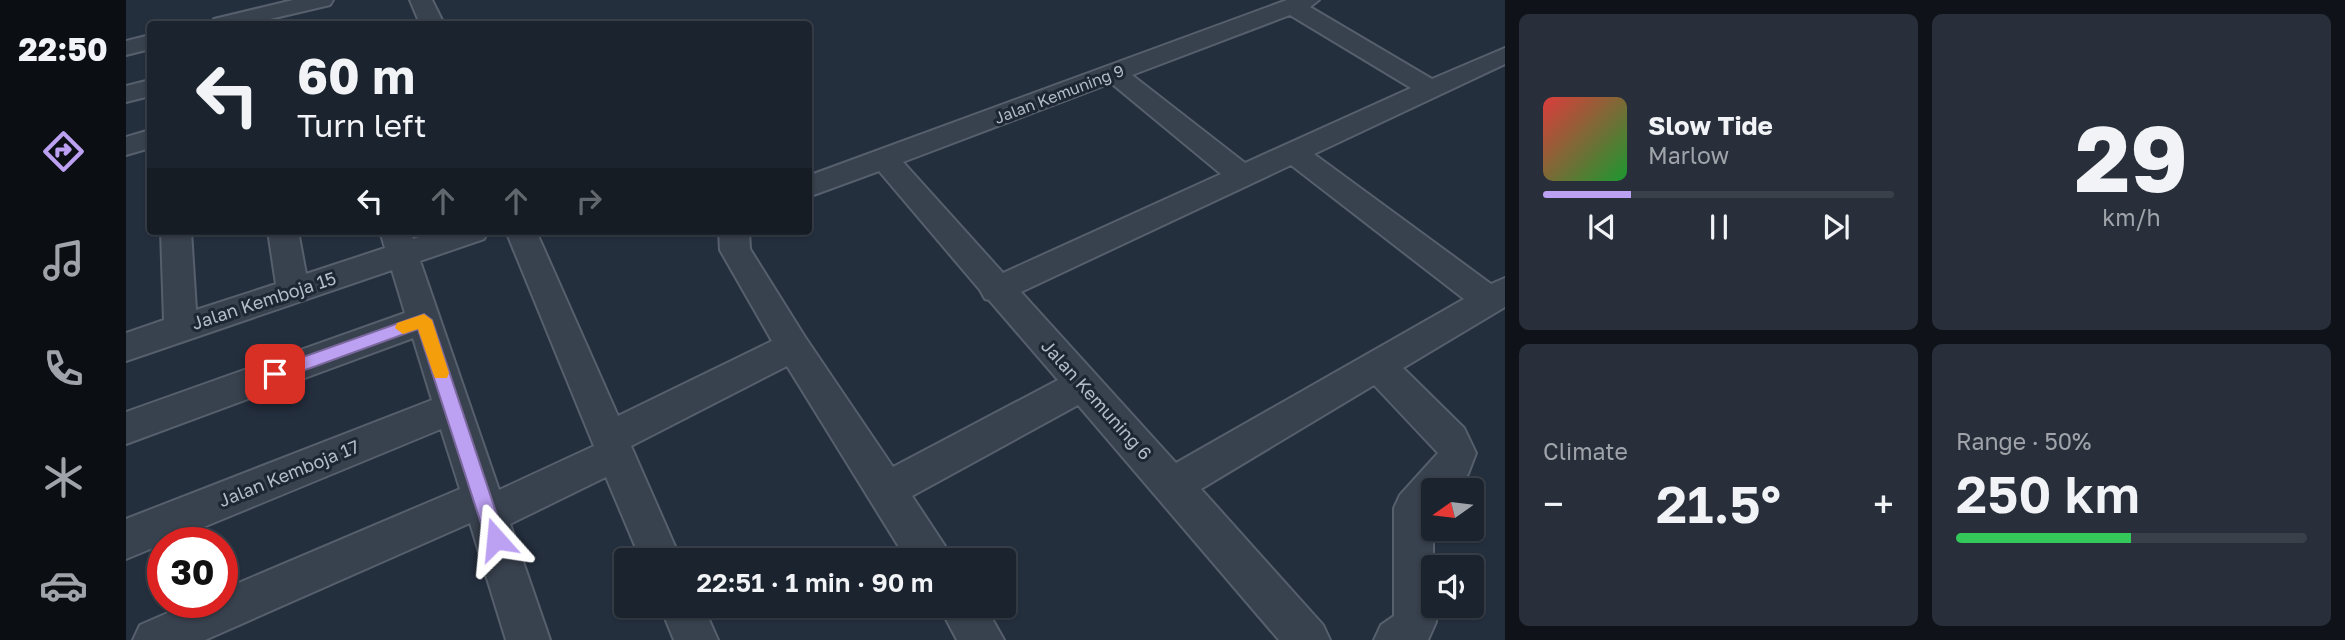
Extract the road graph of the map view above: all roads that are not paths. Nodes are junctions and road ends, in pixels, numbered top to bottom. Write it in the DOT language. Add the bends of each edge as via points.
graph roads {
  1 [pos="324,0"];
  2 [pos="421,0"];
  3 [pos="1300,3"];
  4 [pos="248,21"];
  5 [pos="332,21"];
  6 [pos="431,21"];
  7 [pos="147,43"];
  8 [pos="126,48"];
  9 [pos="1505,55"];
  10 [pos="1114,73"];
  11 [pos="147,89"];
  12 [pos="1431,89"];
  13 [pos="126,94"];
  14 [pos="147,140"];
  15 [pos="126,146"];
  16 [pos="1293,153"];
  17 [pos="884,159"];
  18 [pos="1242,176"];
  19 [pos="812,186"];
  20 [pos="176,235"];
  21 [pos="284,235"];
  22 [pos="448,235"];
  23 [pos="523,235"];
  24 [pos="734,235"];
  25 [pos="399,243"];
  26 [pos="996,290"];
  27 [pos="293,291"];
  28 [pos="1497,295"];
  29 [pos="424,320"];
  30 [pos="181,329"];
  31 [pos="793,347"];
  32 [pos="126,348"];
  33 [pos="1377,365"];
  34 [pos="1082,385"];
  35 [pos="453,408"];
  36 [pos="126,428"];
  37 [pos="612,446"];
  38 [pos="1173,485"];
  39 [pos="887,490"];
  40 [pos="485,507"];
  41 [pos="126,539"];
  42 [pos="656,548"];
  43 [pos="923,548"];
  44 [pos="686,618"];
  45 [pos="968,618"];
  46 [pos="525,639"];
  47 [pos="155,640"];
  48 [pos="696,640"];
  49 [pos="982,640"];
  50 [pos="1308,640"];
  51 [pos="1396,640"];
  1 -- 4 [label="street"];
  1 -- 5 [label="street"];
  2 -- 6 [label="street"];
  3 -- 10 [label="street, Jalan Kemuning 9"];
  3 -- 12 [label="street"];
  7 -- 8 [label="street"];
  9 -- 12 [label="street"];
  10 -- 17 [label="street, Jalan Kemuning 9"];
  10 -- 18 [label="street"];
  11 -- 13 [label="street"];
  12 -- 16 [label="street"];
  14 -- 15 [label="street"];
  16 -- 18 [label="street"];
  16 -- 28 [label="street"];
  17 -- 19 [label="street, Jalan Kemuning 9"];
  17 -- 26 [label="street, Jalan Kemuning 6"];
  18 -- 26 [label="street"];
  20 -- 30 [label="street"];
  21 -- 27 [label="street"];
  22 -- 25 [label="street, Jalan Kemboja 15"];
  23 -- 37 [label="street"];
  24 -- 31 [label="street" via="735,250"];
  25 -- 27 [label="street, Jalan Kemboja 15"];
  25 -- 29 [label="street"];
  26 -- 34 [label="street, Jalan Kemuning 6"];
  27 -- 30 [label="street, Jalan Kemboja 15"];
  28 -- 33 [label="street"];
  29 -- 35 [label="street"];
  29 -- 36 [label="street"];
  30 -- 32 [label="street, Jalan Kemboja 15"];
  31 -- 37 [label="street"];
  31 -- 39 [label="street"];
  33 -- 38 [label="street"];
  33 -- 51 [label="street" via="1451,440 1457,453 1455,462 1414,508 1415,622 1407,635"];
  34 -- 38 [label="street, Jalan Kemuning 6"];
  34 -- 39 [label="street"];
  35 -- 40 [label="street"];
  35 -- 41 [label="street, Jalan Kemboja 17"];
  37 -- 40 [label="street"];
  37 -- 42 [label="street"];
  38 -- 50 [label="street, Jalan Kemuning 6"];
  39 -- 43 [label="street"];
  40 -- 46 [label="street"];
  40 -- 47 [label="street"];
  44 -- 48 [label="street"];
  45 -- 49 [label="street"];
}
